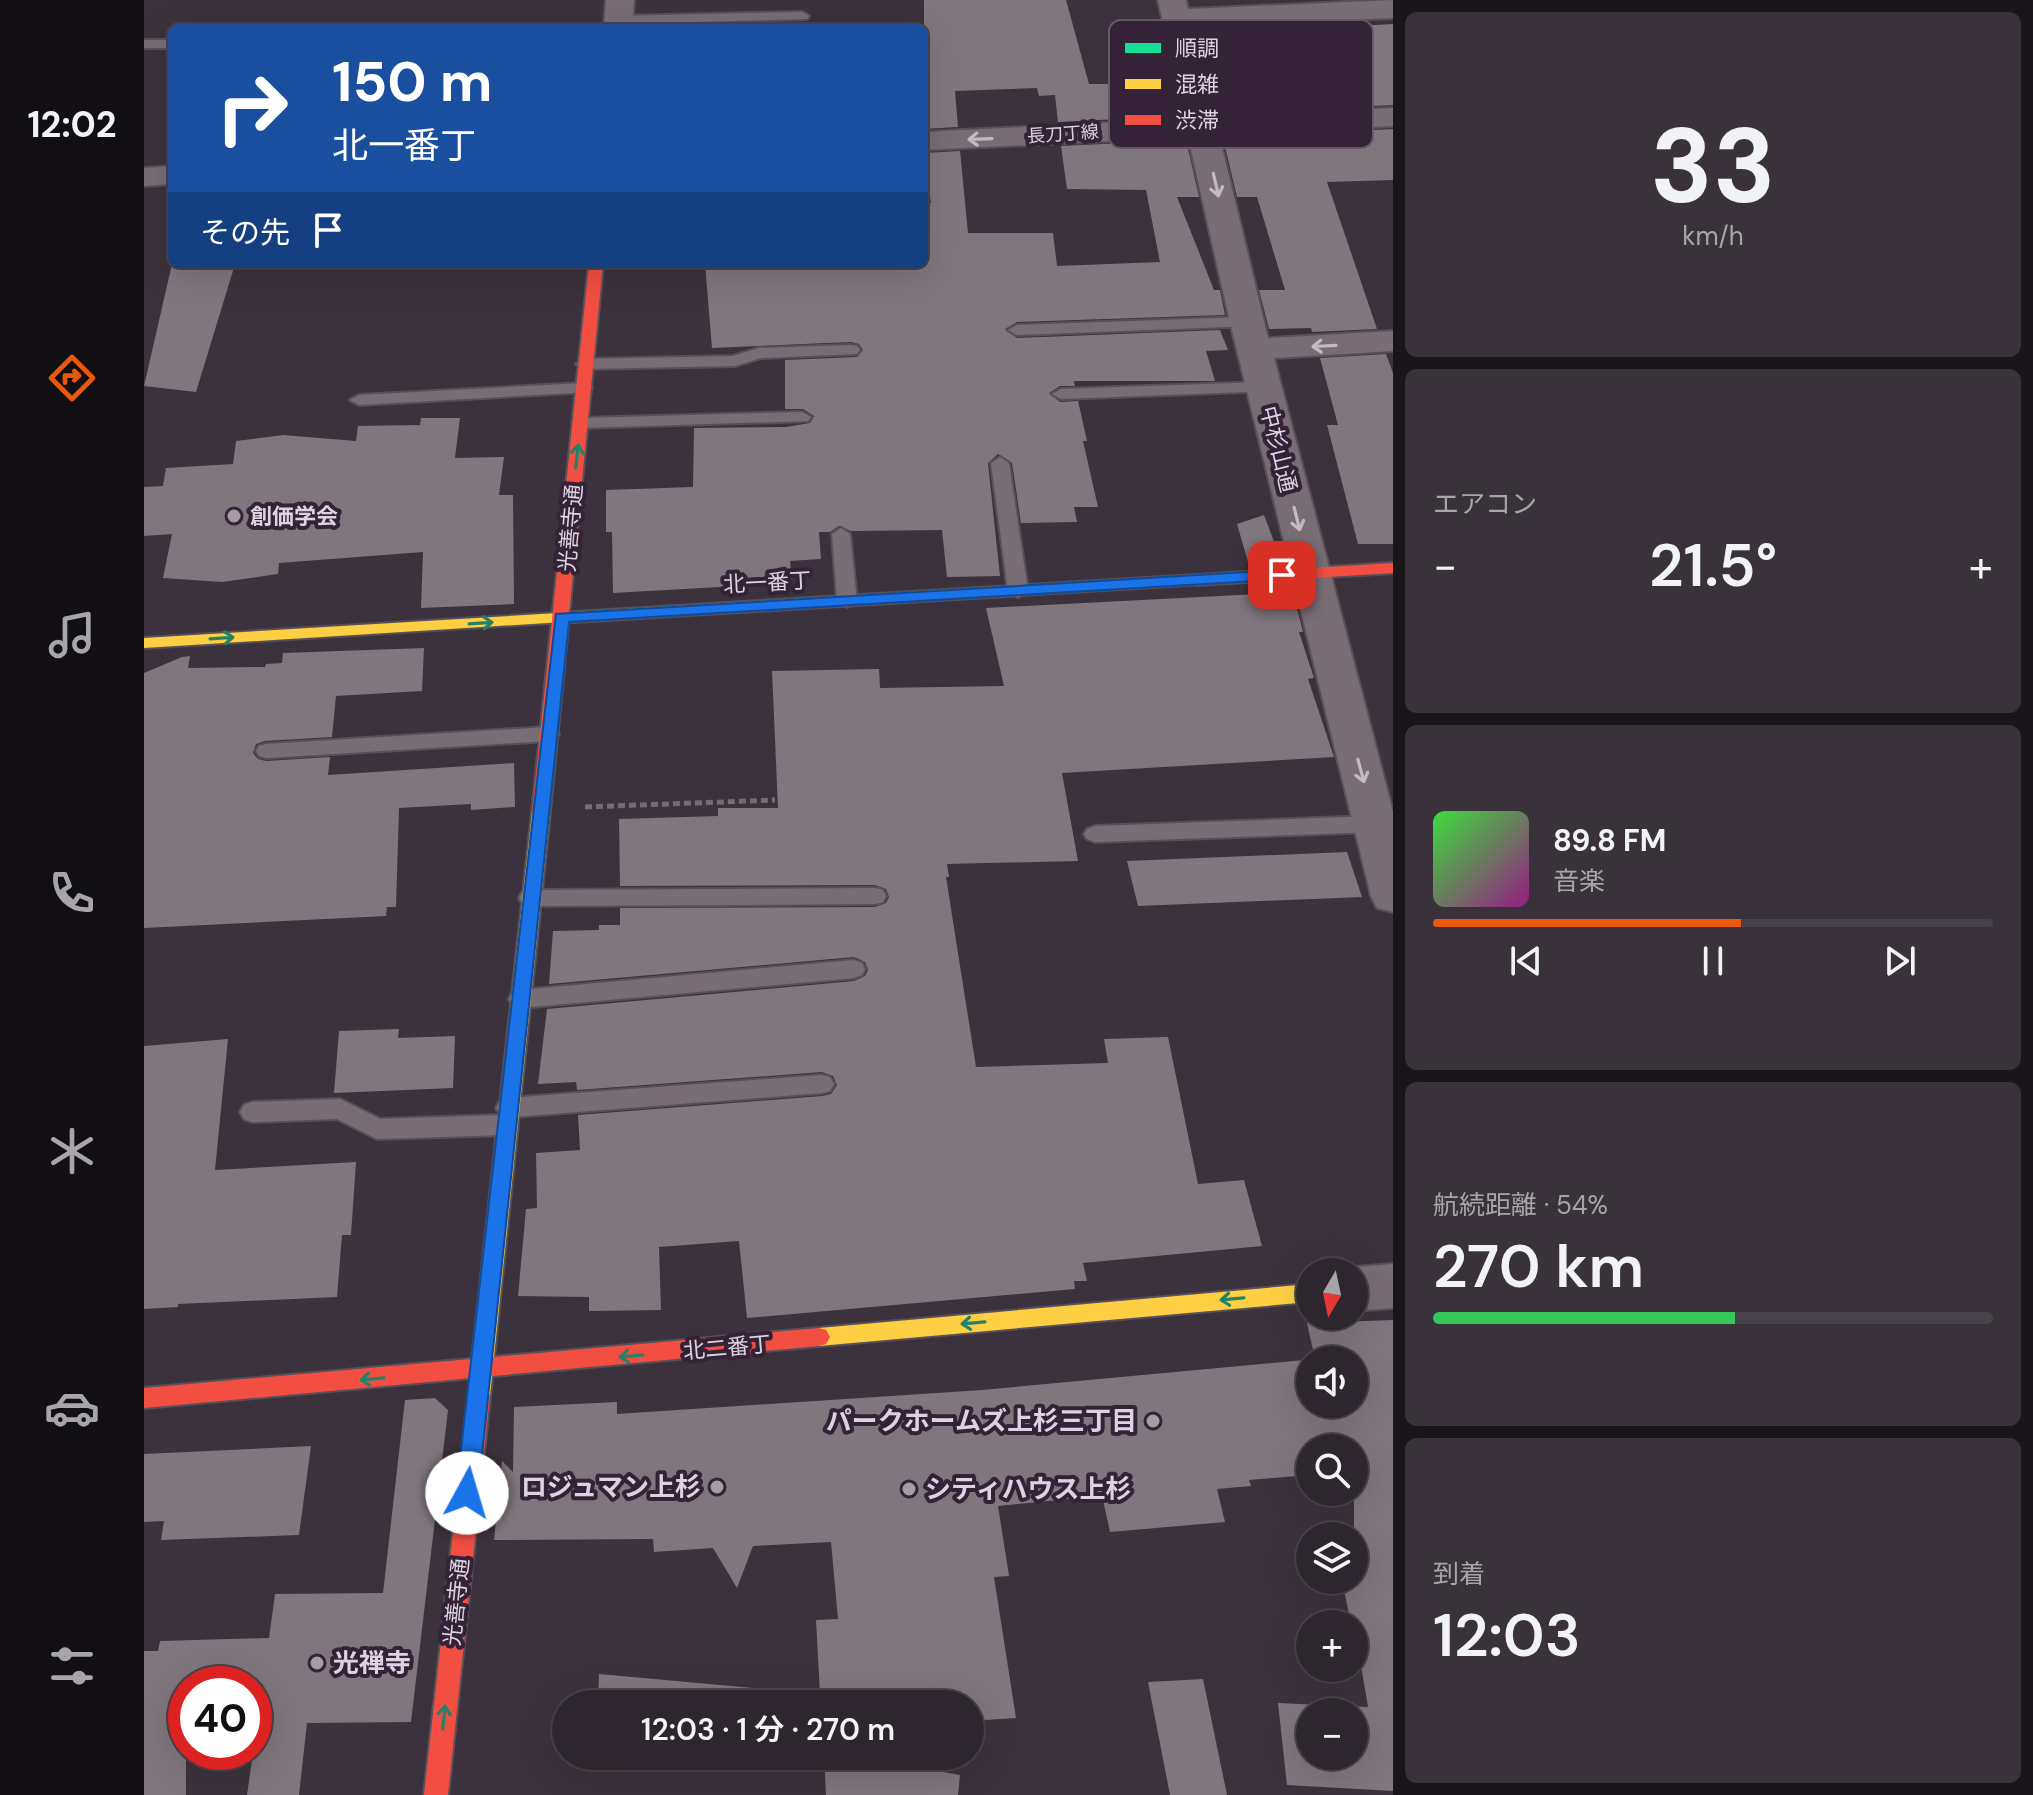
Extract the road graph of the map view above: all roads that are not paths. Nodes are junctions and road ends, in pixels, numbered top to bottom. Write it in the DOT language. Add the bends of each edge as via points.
graph roads {
  1 [pos="1174,9"];
  2 [pos="1393,9"];
  3 [pos="619,16"];
  4 [pos="802,16"];
  5 [pos="144,44"];
  6 [pos="168,44"];
  7 [pos="1393,117"];
  8 [pos="1373,118"];
  9 [pos="1109,130"];
  10 [pos="928,141"];
  11 [pos="1207,148"];
  12 [pos="168,175"];
  13 [pos="144,177"];
  14 [pos="596,268"];
  15 [pos="1017,330"];
  16 [pos="1251,336"];
  17 [pos="1393,341"];
  18 [pos="851,350"];
  19 [pos="585,364"];
  20 [pos="1264,387"];
  21 [pos="583,388"];
  22 [pos="1061,394"];
  23 [pos="359,400"];
  24 [pos="802,417"];
  25 [pos="581,423"];
  26 [pos="1000,463"];
  27 [pos="841,534"];
  28 [pos="1393,568"];
  29 [pos="1309,573"];
  30 [pos="1018,591"];
  31 [pos="847,601"];
  32 [pos="562,618"];
  33 [pos="144,643"];
  34 [pos="549,734"];
  35 [pos="266,751"];
  36 [pos="1374,824"];
  37 [pos="1095,834"];
  38 [pos="875,896"];
  39 [pos="1393,896"];
  40 [pos="530,898"];
  41 [pos="854,969"];
  42 [pos="520,999"];
  43 [pos="822,1084"];
  44 [pos="252,1112"];
  45 [pos="507,1116"];
  46 [pos="1393,1286"];
  47 [pos="1368,1288"];
  48 [pos="1296,1294"];
  49 [pos="479,1370"];
  50 [pos="144,1398"];
  51 [pos="436,1795"];
  1 -- 2 [label="street"];
  3 -- 4 [label="lane"];
  5 -- 6 [label="lane"];
  7 -- 8 [label="street, 長刀丁線"];
  9 -- 10 [label="street, 長刀丁線, one-way"];
  11 -- 16 [label="street, 中杉山通, one-way"];
  12 -- 13 [label="street"];
  14 -- 19 [label="street, 光善寺通"];
  15 -- 16 [label="lane"];
  17 -- 16 [label="street, one-way"];
  16 -- 20 [label="street, 中杉山通"];
  18 -- 19 [label="lane" via="759,353 735,361"];
  19 -- 21 [label="street, 光善寺通"];
  20 -- 22 [label="lane"];
  20 -- 29 [label="street, 中杉山通, one-way"];
  21 -- 23 [label="lane"];
  21 -- 25 [label="street, 光善寺通"];
  24 -- 25 [label="lane"];
  32 -- 25 [label="street, 光善寺通, one-way"];
  26 -- 30 [label="lane"];
  27 -- 31 [label="lane"];
  28 -- 29 [label="street, 北一番丁"];
  29 -- 30 [label="street, 北一番丁"];
  29 -- 36 [label="street, 中杉山通, one-way"];
  30 -- 31 [label="street, 北一番丁"];
  31 -- 32 [label="street, 北一番丁"];
  33 -- 32 [label="street, 北一番丁, one-way"];
  32 -- 34 [label="street, 光善寺通"];
  34 -- 35 [label="lane"];
  34 -- 40 [label="street, 光善寺通"];
  36 -- 37 [label="lane"];
  36 -- 39 [label="street, 中杉山通"];
  38 -- 40 [label="lane"];
  40 -- 42 [label="street, 光善寺通"];
  41 -- 42 [label="lane"];
  42 -- 45 [label="street, 光善寺通"];
  43 -- 45 [label="lane"];
  44 -- 45 [label="lane" via="340,1109 377,1129"];
  45 -- 49 [label="street, 光善寺通"];
  46 -- 47 [label="street"];
  48 -- 49 [label="street, 北二番丁, one-way"];
  49 -- 50 [label="street, 北二番丁, one-way"];
  51 -- 49 [label="street, 光善寺通, one-way"];
}
